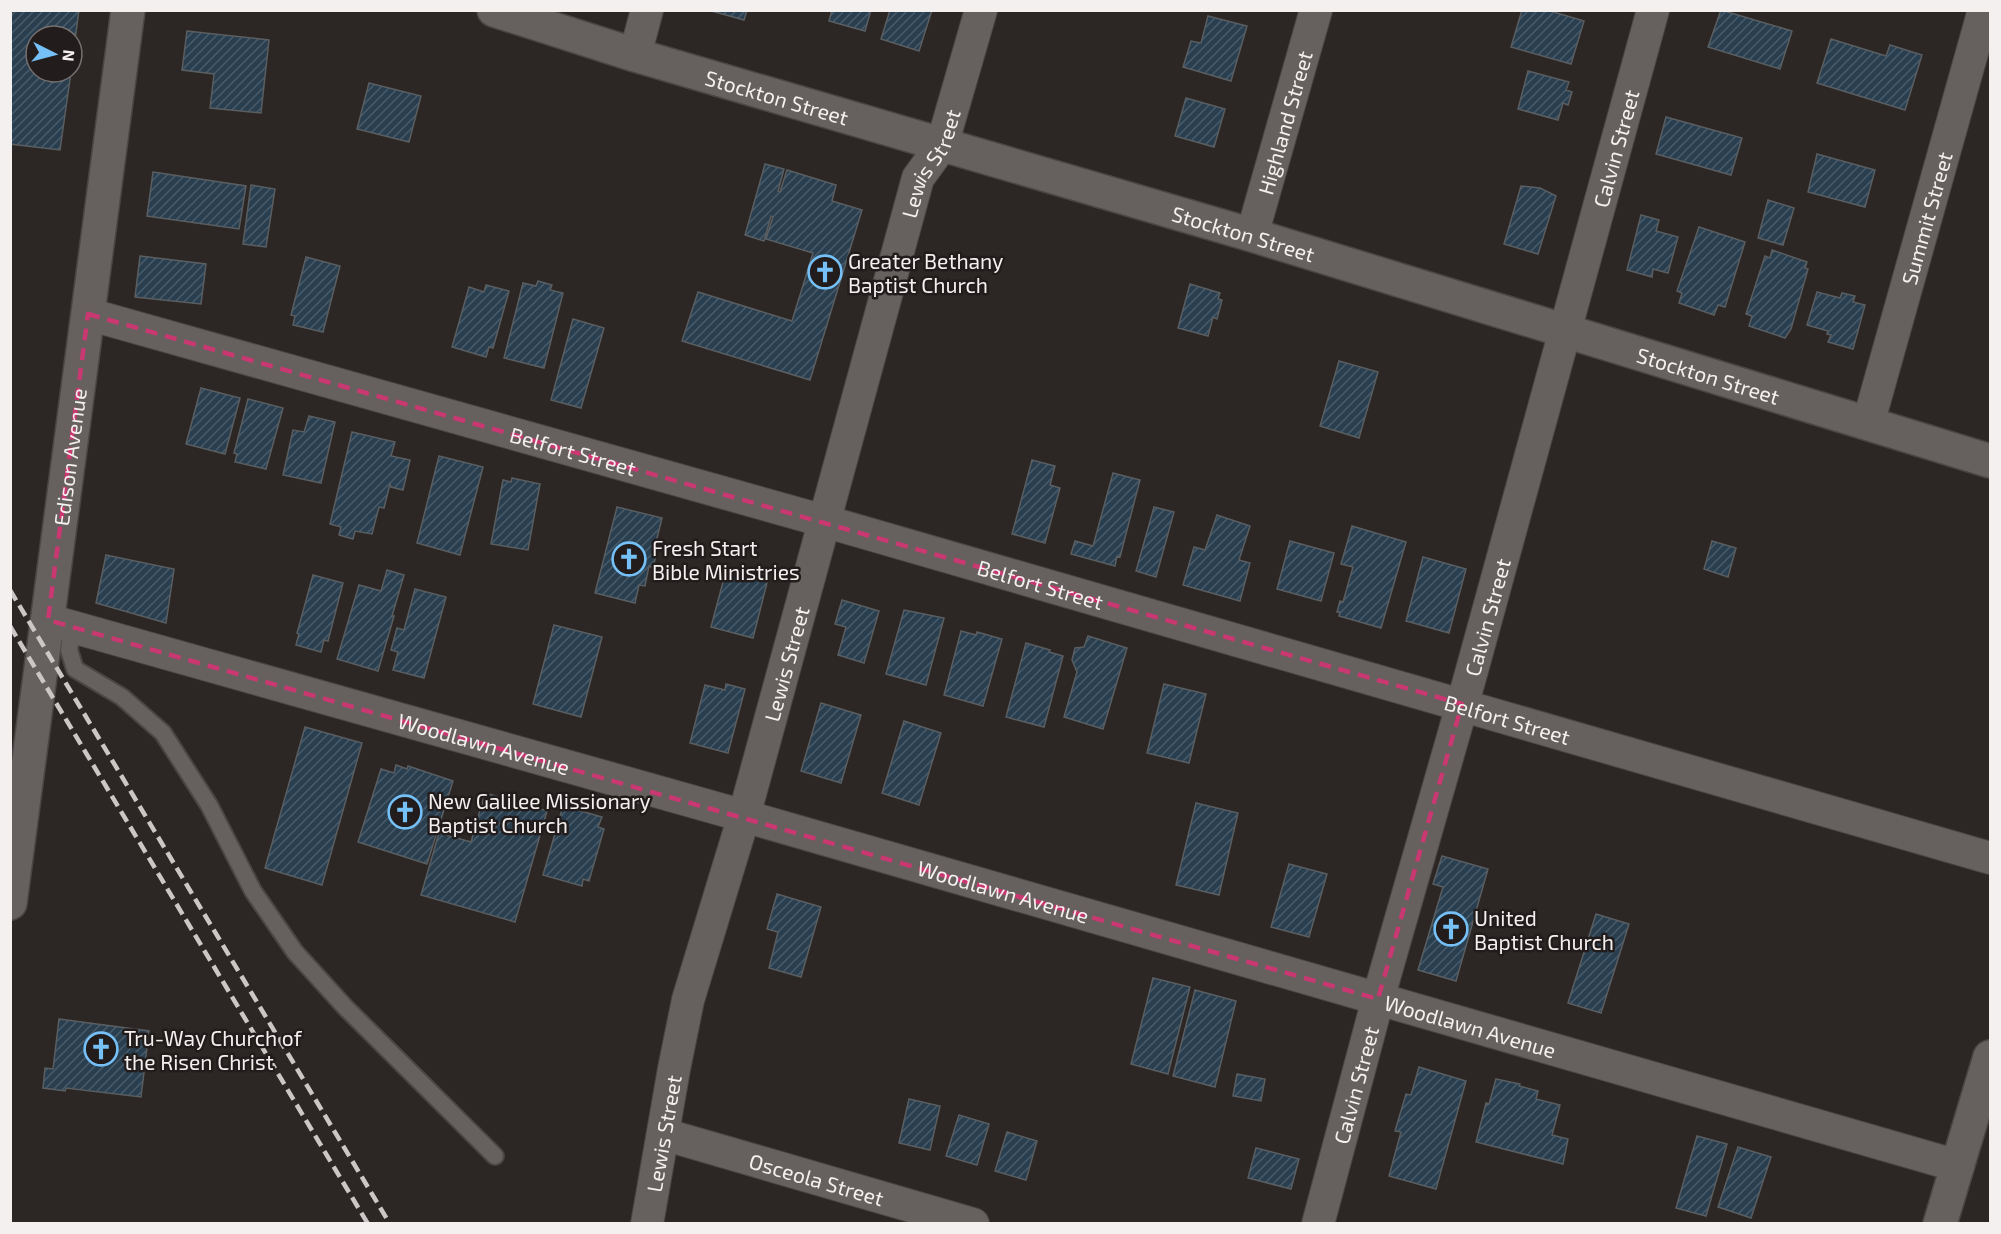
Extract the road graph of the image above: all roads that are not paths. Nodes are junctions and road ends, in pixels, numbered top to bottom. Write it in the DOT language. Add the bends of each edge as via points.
graph roads {
  1 [pos="128,10"];
  2 [pos="494,10"];
  3 [pos="647,10"];
  4 [pos="981,10"];
  5 [pos="1316,10"];
  6 [pos="1653,10"];
  7 [pos="1984,10"];
  8 [pos="635,55"];
  9 [pos="942,145"];
  10 [pos="1252,235"];
  11 [pos="88,314"];
  12 [pos="1564,332"];
  13 [pos="1868,424"];
  14 [pos="1990,461"];
  15 [pos="824,522"];
  16 [pos="60,624"];
  17 [pos="1462,704"];
  18 [pos="16,815"];
  19 [pos="744,816"];
  20 [pos="1990,858"];
  21 [pos="10,903"];
  22 [pos="1378,999"];
  23 [pos="1990,1057"];
  24 [pos="663,1134"];
  25 [pos="495,1156"];
  26 [pos="1958,1166"];
  27 [pos="647,1224"];
  28 [pos="973,1224"];
  29 [pos="1318,1224"];
  30 [pos="1940,1224"];
  1 -- 11 [label="main road, Edison Avenue"];
  2 -- 8 [label="main road, Stockton Street"];
  3 -- 8 [label="street"];
  4 -- 9 [label="street, Lewis Street"];
  5 -- 10 [label="street, Highland Street"];
  6 -- 12 [label="street, Calvin Street"];
  7 -- 13 [label="street, Summit Street"];
  8 -- 9 [label="main road, Stockton Street"];
  9 -- 10 [label="main road, Stockton Street"];
  9 -- 15 [label="street, Lewis Street" via="918,178"];
  10 -- 12 [label="main road, Stockton Street"];
  11 -- 15 [label="street, Belfort Street"];
  11 -- 16 [label="main road, Edison Avenue"];
  12 -- 13 [label="main road, Stockton Street"];
  12 -- 17 [label="street, Calvin Street"];
  13 -- 14 [label="main road, Stockton Street"];
  15 -- 17 [label="street, Belfort Street"];
  15 -- 19 [label="street, Lewis Street"];
  16 -- 18 [label="main road, Edison Avenue"];
  16 -- 19 [label="street, Woodlawn Avenue"];
  16 -- 25 [label="lane" via="75,669 122,697 163,733 209,805 253,891 295,952"];
  17 -- 20 [label="street, Belfort Street"];
  17 -- 22 [label="street, Calvin Street"];
  18 -- 21 [label="main road, Edison Avenue"];
  19 -- 22 [label="street, Woodlawn Avenue"];
  19 -- 24 [label="street, Lewis Street" via="688,1000"];
  22 -- 26 [label="street, Woodlawn Avenue"];
  22 -- 29 [label="street, Calvin Street"];
  23 -- 26 [label="main road"];
  24 -- 27 [label="street, Lewis Street"];
  24 -- 28 [label="street, Osceola Street"];
  26 -- 30 [label="main road"];
}
